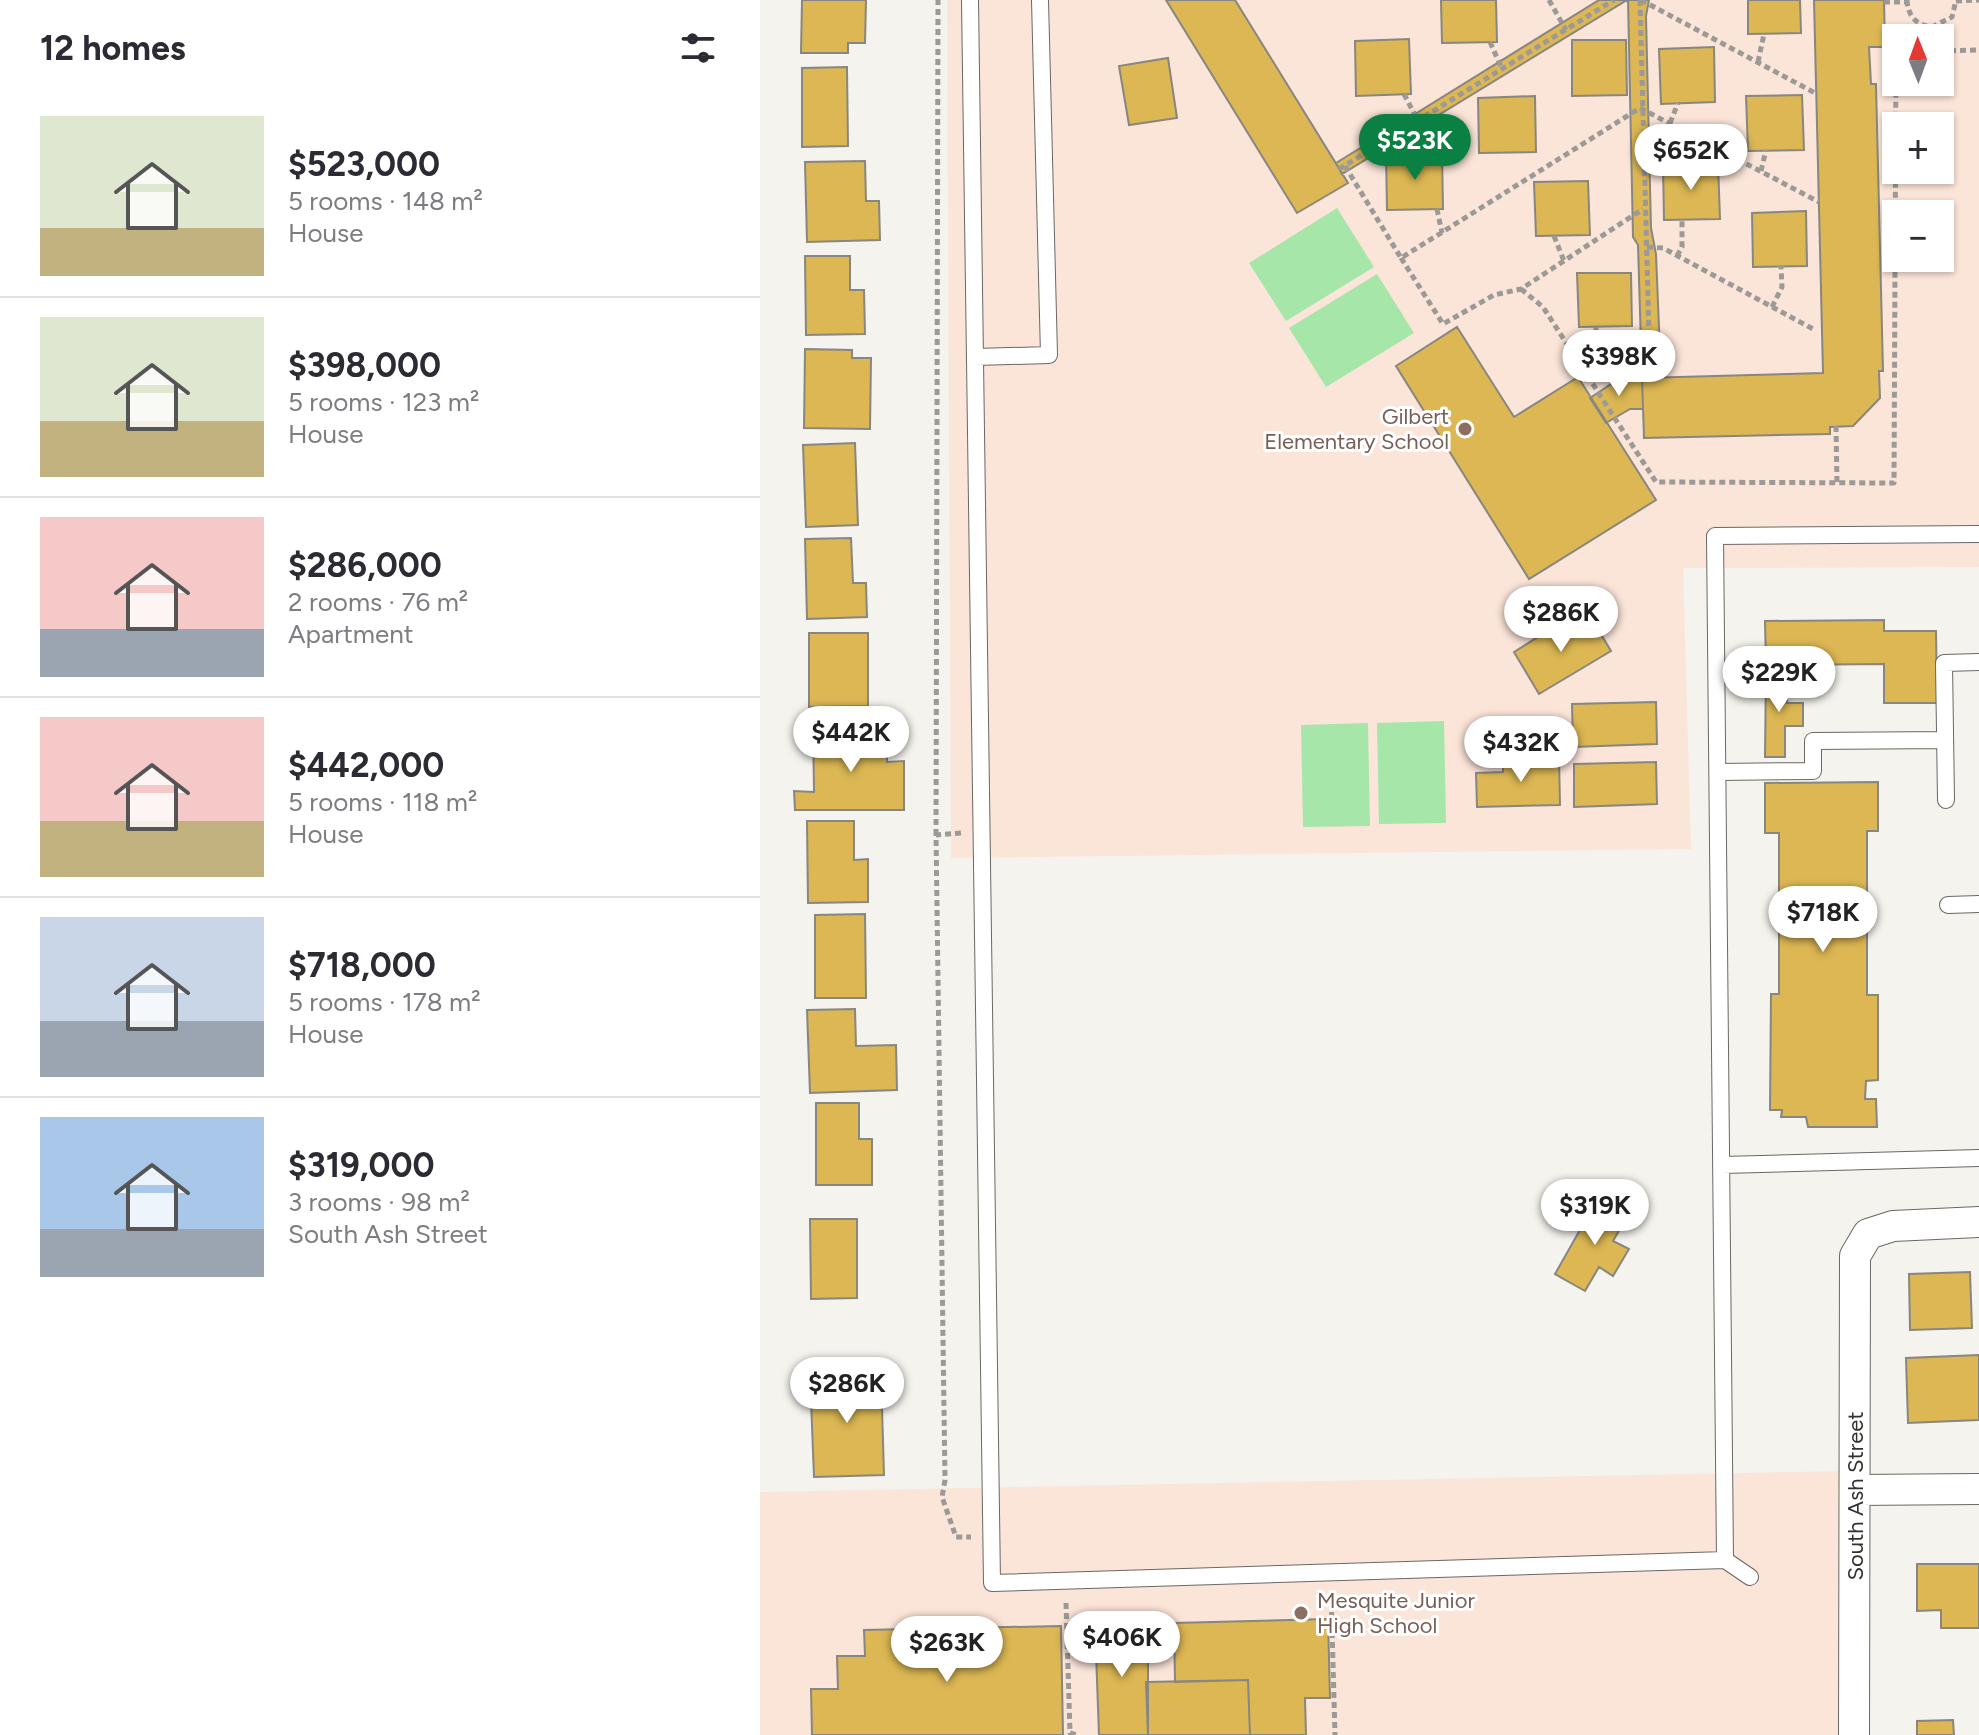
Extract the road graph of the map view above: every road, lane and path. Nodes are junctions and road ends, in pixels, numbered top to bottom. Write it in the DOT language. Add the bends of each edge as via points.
graph roads {
  1 [pos="938,0"];
  2 [pos="970,0"];
  3 [pos="1040,0"];
  4 [pos="1549,0"];
  5 [pos="1614,0"];
  6 [pos="1640,0"];
  7 [pos="1956,0"];
  8 [pos="1979,0"];
  9 [pos="1907,1"];
  10 [pos="1884,2"];
  11 [pos="1923,24"];
  12 [pos="1938,24"];
  13 [pos="1566,30"];
  14 [pos="1764,34"];
  15 [pos="1490,42"];
  16 [pos="1979,50"];
  17 [pos="1954,51"];
  18 [pos="1758,62"];
  19 [pos="1502,69"];
  20 [pos="1404,94"];
  21 [pos="1817,94"];
  22 [pos="1896,96"];
  23 [pos="1678,103"];
  24 [pos="1640,108"];
  25 [pos="1418,121"];
  26 [pos="1670,123"];
  27 [pos="1766,150"];
  28 [pos="1761,171"];
  29 [pos="1819,202"];
  30 [pos="1437,209"];
  31 [pos="1643,209"];
  32 [pos="1682,220"];
  33 [pos="1442,233"];
  34 [pos="1554,236"];
  35 [pos="1647,247"];
  36 [pos="1677,256"];
  37 [pos="1401,258"];
  38 [pos="1564,261"];
  39 [pos="1781,266"];
  40 [pos="1521,289"];
  41 [pos="1772,307"];
  42 [pos="1596,327"];
  43 [pos="1815,330"];
  44 [pos="975,357"];
  45 [pos="1582,367"];
  46 [pos="1650,372"];
  47 [pos="1836,426"];
  48 [pos="1837,483"];
  49 [pos="1979,534"];
  50 [pos="1979,662"];
  51 [pos="1945,740"];
  52 [pos="1718,772"];
  53 [pos="1946,800"];
  54 [pos="982,832"];
  55 [pos="936,835"];
  56 [pos="1979,904"];
  57 [pos="1948,905"];
  58 [pos="1979,1158"];
  59 [pos="1722,1165"];
  60 [pos="1979,1222"];
  61 [pos="1979,1489"];
  62 [pos="1855,1490"];
  63 [pos="992,1537"];
  64 [pos="1725,1560"];
  65 [pos="1331,1571"];
  66 [pos="1750,1577"];
  67 [pos="1065,1580"];
  68 [pos="1077,1735"];
  69 [pos="1335,1735"];
  70 [pos="1854,1735"];
  1 -- 55 [label="path"];
  2 -- 44 [label="lane"];
  3 -- 44 [label="lane" via="1049,355"];
  4 -- 13 [label="path"];
  5 -- 13 [label="path"];
  6 -- 18 [label="path"];
  6 -- 24 [label="path"];
  7 -- 8 [label="path"];
  7 -- 12 [label="path" via="1952,17"];
  9 -- 10 [label="path"];
  9 -- 11 [label="path" via="1911,16"];
  13 -- 19 [label="path"];
  14 -- 18 [label="path"];
  15 -- 19 [label="path"];
  16 -- 17 [label="path"];
  18 -- 21 [label="path"];
  19 -- 25 [label="path"];
  20 -- 25 [label="path"];
  22 -- 48 [label="path" via="1894,483"];
  23 -- 26 [label="path"];
  24 -- 26 [label="path"];
  24 -- 31 [label="path"];
  24 -- 33 [label="path"];
  25 -- 37 [label="path" via="1342,168"];
  26 -- 28 [label="path"];
  27 -- 28 [label="path"];
  28 -- 29 [label="path"];
  30 -- 33 [label="path"];
  31 -- 35 [label="path"];
  31 -- 38 [label="path"];
  32 -- 36 [label="path"];
  33 -- 37 [label="path"];
  34 -- 38 [label="path"];
  35 -- 36 [label="path"];
  35 -- 46 [label="path"];
  36 -- 41 [label="path"];
  37 -- 40 [label="path" via="1443,324 1494,295"];
  38 -- 40 [label="path"];
  39 -- 41 [label="path" via="1782,287"];
  40 -- 45 [label="path" via="1543,307"];
  41 -- 43 [label="path"];
  42 -- 45 [label="path" via="1596,347"];
  44 -- 54 [label="lane"];
  45 -- 48 [label="path" via="1656,482"];
  47 -- 48 [label="path"];
  49 -- 52 [label="lane" via="1715,536"];
  50 -- 51 [label="lane" via="1944,663"];
  51 -- 52 [label="lane" via="1813,741 1813,771"];
  51 -- 53 [label="lane"];
  52 -- 59 [label="lane"];
  54 -- 55 [label="path"];
  54 -- 63 [label="lane"];
  55 -- 63 [label="path" via="942,1497 956,1537"];
  56 -- 57 [label="lane"];
  58 -- 59 [label="lane"];
  59 -- 64 [label="lane"];
  60 -- 62 [label="street, South Ash Street" via="1893,1226 1868,1234 1855,1256"];
  61 -- 62 [label="street"];
  62 -- 70 [label="street, South Ash Street"];
  63 -- 67 [label="lane" via="992,1583"];
  64 -- 65 [label="lane"];
  64 -- 66 [label="lane"];
  65 -- 67 [label="lane"];
  65 -- 69 [label="path"];
  67 -- 68 [label="path" via="1070,1733"];
}
